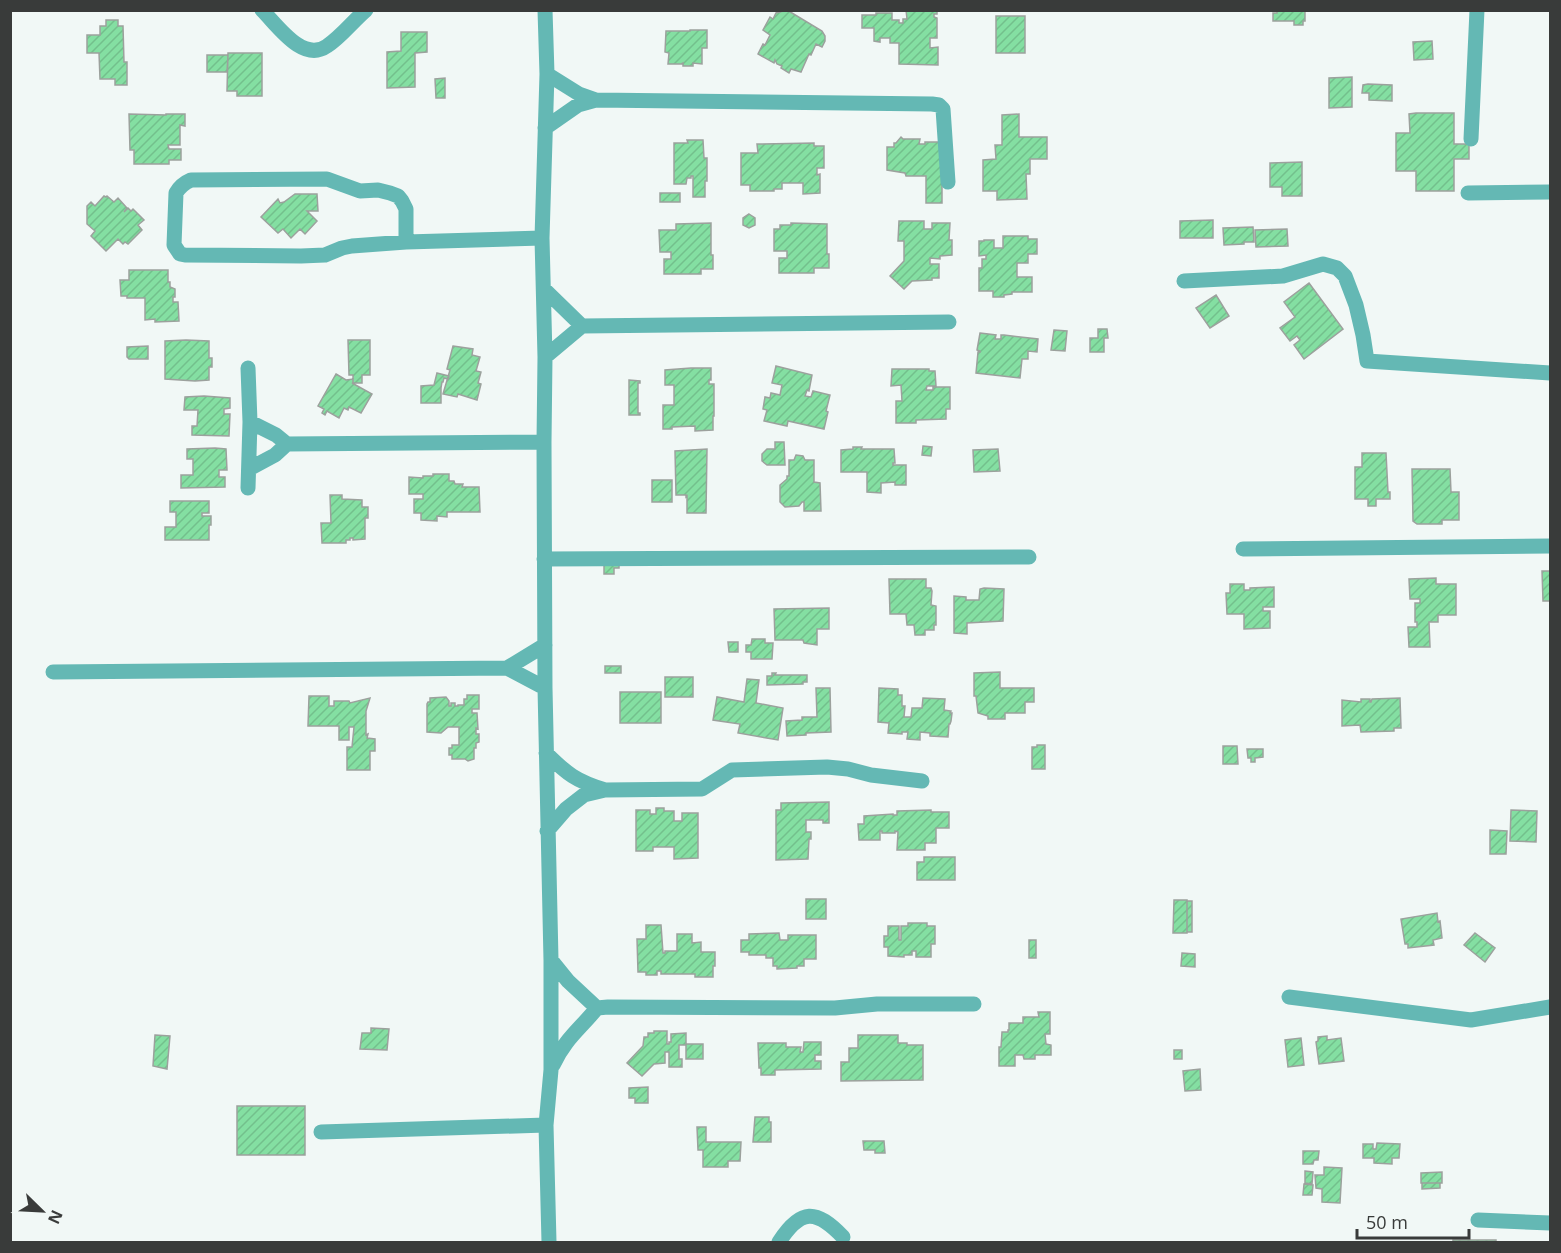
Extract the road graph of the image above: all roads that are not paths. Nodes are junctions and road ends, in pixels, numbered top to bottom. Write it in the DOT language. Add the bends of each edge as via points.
graph roads {
  1 [pos="262,10"];
  2 [pos="366,10"];
  3 [pos="545,10"];
  4 [pos="1477,10"];
  5 [pos="547,74"];
  6 [pos="596,100"];
  7 [pos="545,128"];
  8 [pos="1472,139"];
  9 [pos="948,182"];
  10 [pos="1551,192"];
  11 [pos="1468,193"];
  12 [pos="542,238"];
  13 [pos="406,242"];
  14 [pos="1184,281"];
  15 [pos="544,289"];
  16 [pos="949,322"];
  17 [pos="582,326"];
  18 [pos="545,357"];
  19 [pos="248,368"];
  20 [pos="1551,373"];
  21 [pos="250,422"];
  22 [pos="544,442"];
  23 [pos="287,444"];
  24 [pos="249,469"];
  25 [pos="248,488"];
  26 [pos="1551,546"];
  27 [pos="1243,549"];
  28 [pos="1029,557"];
  29 [pos="544,559"];
  30 [pos="545,645"];
  31 [pos="507,668"];
  32 [pos="52,672"];
  33 [pos="545,688"];
  34 [pos="546,753"];
  35 [pos="922,781"];
  36 [pos="605,790"];
  37 [pos="547,831"];
  38 [pos="550,960"];
  39 [pos="1289,997"];
  40 [pos="974,1004"];
  41 [pos="1551,1007"];
  42 [pos="597,1008"];
  43 [pos="551,1070"];
  44 [pos="546,1125"];
  45 [pos="321,1132"];
  46 [pos="1478,1220"];
  47 [pos="1551,1223"];
  48 [pos="843,1237"];
  49 [pos="549,1242"];
  50 [pos="779,1242"];
  1 -- 2 [label="street" via="299,47 310,51 328,46"];
  3 -- 5 [label="street"];
  4 -- 8 [label="street"];
  5 -- 6 [label="street"];
  5 -- 7 [label="street"];
  6 -- 7 [label="street" via="578,105"];
  6 -- 9 [label="street" via="939,105 943,110"];
  7 -- 12 [label="street"];
  10 -- 11 [label="street"];
  12 -- 13 [label="street"];
  12 -- 15 [label="street"];
  13 -- 13 [label="street" via="352,246 325,255 180,254 174,245 176,193 184,182 191,180 327,179 360,191 378,190 398,196 406,209"];
  14 -- 20 [label="street" via="1282,276 1323,264 1345,276 1356,305 1367,361"];
  15 -- 17 [label="street"];
  15 -- 18 [label="street"];
  16 -- 17 [label="street"];
  17 -- 18 [label="street"];
  18 -- 22 [label="street"];
  19 -- 21 [label="street"];
  21 -- 23 [label="street"];
  21 -- 24 [label="street"];
  22 -- 23 [label="street"];
  22 -- 29 [label="street"];
  23 -- 24 [label="street"];
  24 -- 25 [label="street"];
  26 -- 27 [label="street"];
  28 -- 29 [label="street"];
  29 -- 30 [label="street"];
  30 -- 31 [label="street"];
  30 -- 33 [label="street"];
  31 -- 32 [label="street"];
  31 -- 33 [label="street"];
  33 -- 34 [label="street"];
  34 -- 36 [label="street" via="566,773"];
  34 -- 37 [label="street"];
  35 -- 36 [label="street" via="827,767 732,770 702,789"];
  36 -- 37 [label="street" via="585,795"];
  37 -- 38 [label="street"];
  38 -- 42 [label="street"];
  38 -- 43 [label="street"];
  39 -- 41 [label="street" via="1471,1020"];
  40 -- 42 [label="street"];
  42 -- 43 [label="street" via="560,1050"];
  43 -- 44 [label="street"];
  44 -- 45 [label="street"];
  44 -- 49 [label="street"];
  46 -- 47 [label="street"];
  48 -- 50 [label="street" via="830,1223 809,1216 798,1220"];
}
